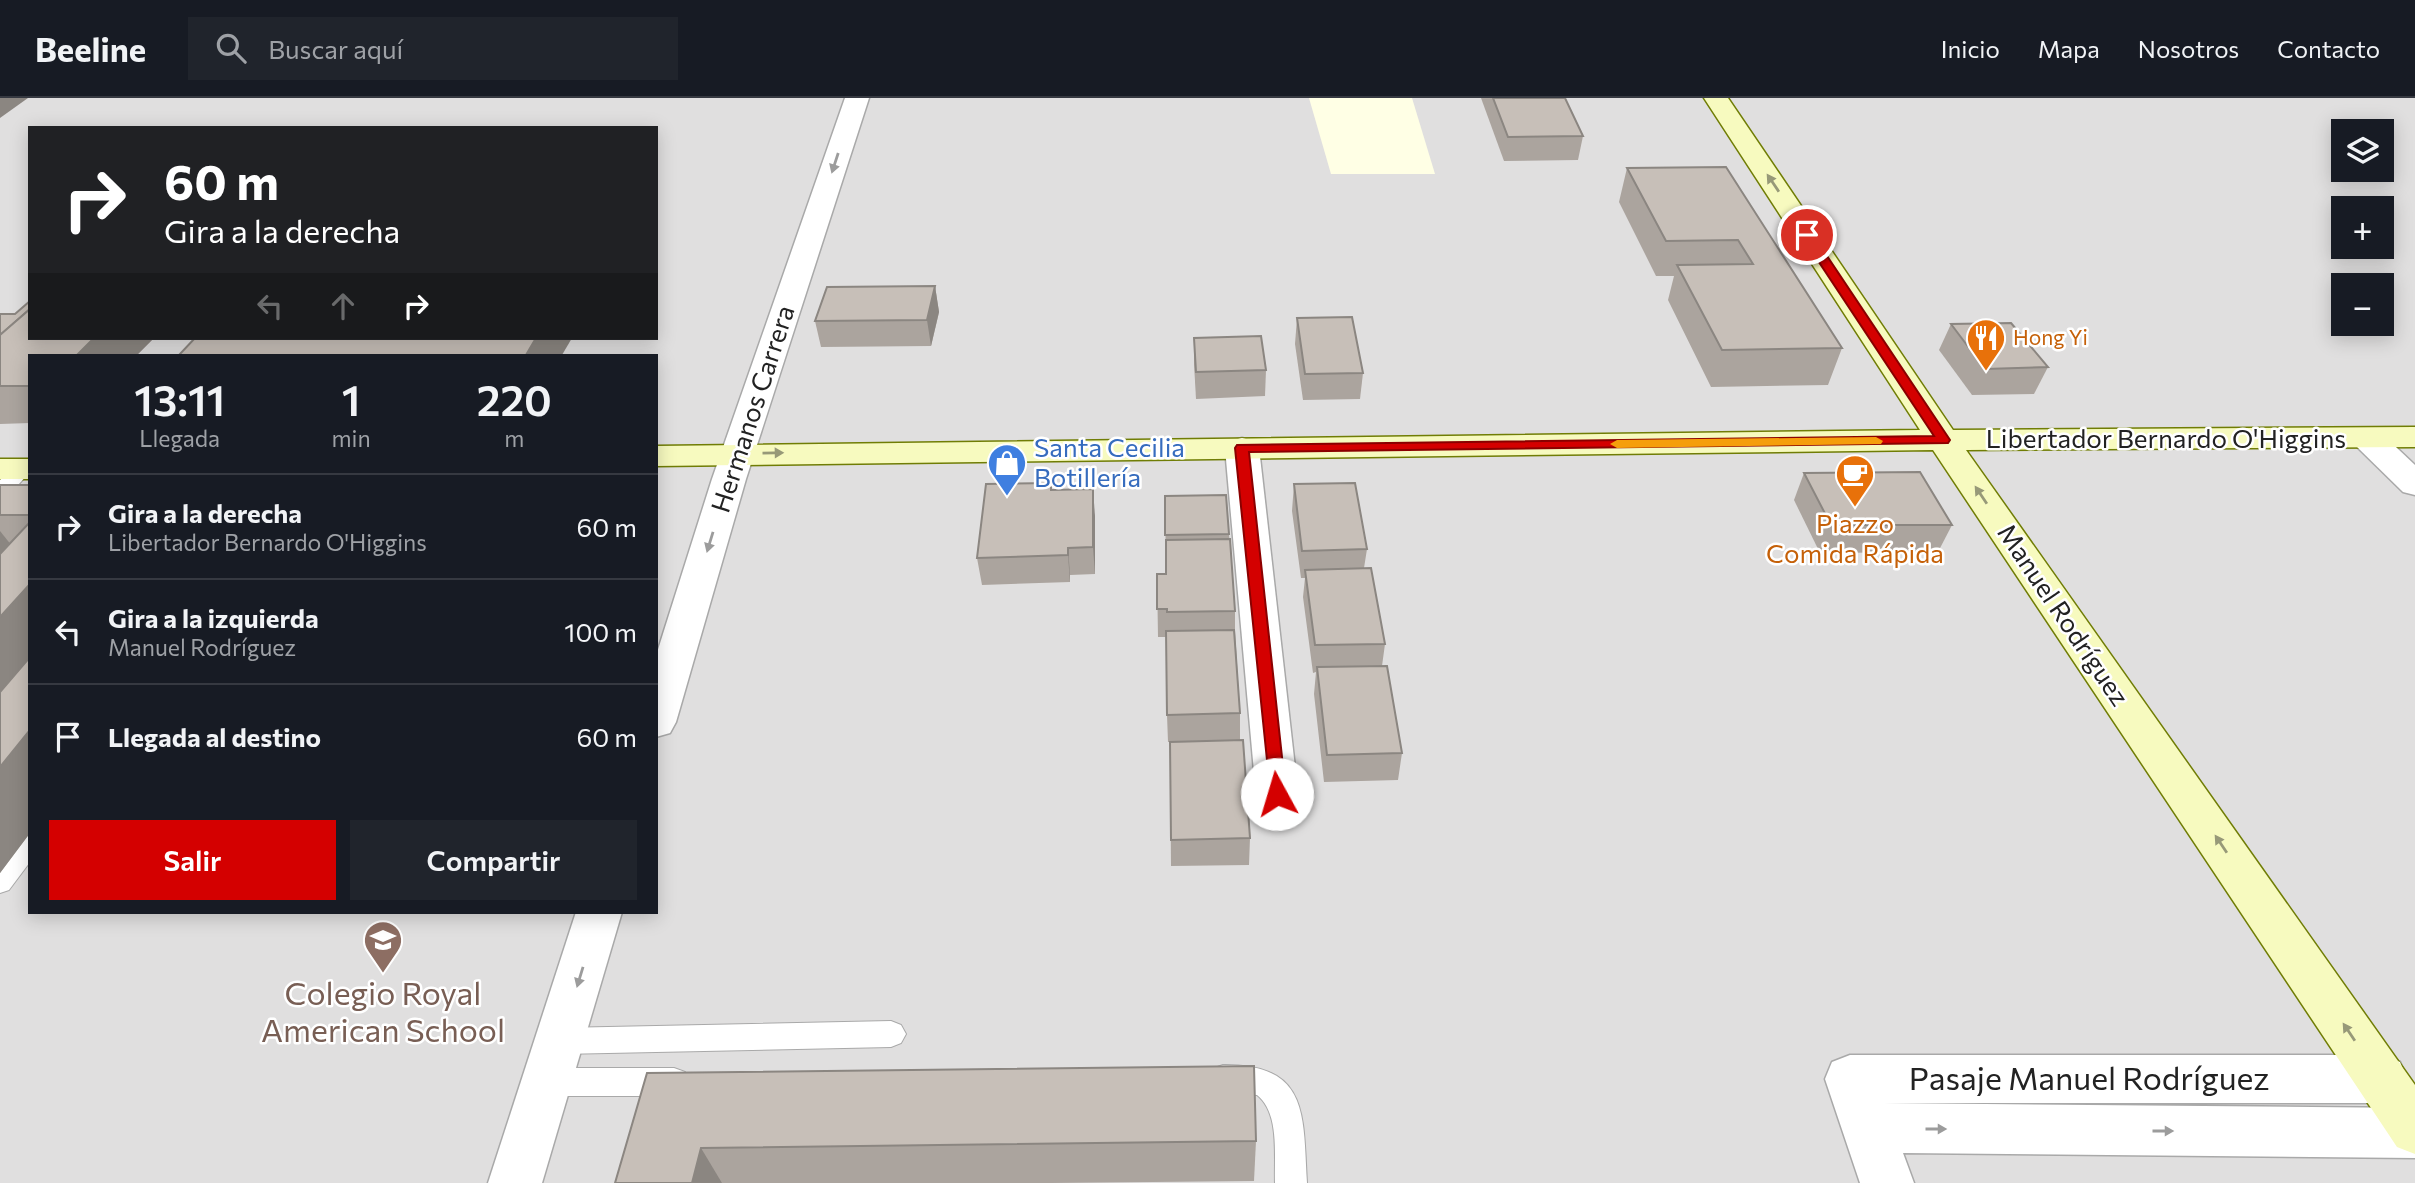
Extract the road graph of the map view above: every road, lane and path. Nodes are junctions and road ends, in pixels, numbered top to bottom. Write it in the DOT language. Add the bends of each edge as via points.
graph roads {
  1 [pos="857,98"];
  2 [pos="1716,98"];
  3 [pos="2415,437"];
  4 [pos="2367,438"];
  5 [pos="1943,440"];
  6 [pos="1242,448"];
  7 [pos="738,454"];
  8 [pos="658,456"];
  9 [pos="2415,484"];
  10 [pos="658,715"];
  11 [pos="1277,794"];
  12 [pos="28,844"];
  13 [pos="0,882"];
  14 [pos="598,914"];
  15 [pos="891,1034"];
  16 [pos="554,1062"];
  17 [pos="1193,1079"];
  18 [pos="2382,1079"];
  19 [pos="697,1082"];
  20 [pos="1868,1128"];
  21 [pos="2415,1131"];
  22 [pos="515,1183"];
  23 [pos="1290,1183"];
  24 [pos="1887,1183"];
  1 -- 7 [label="street, Hermanos Carrera, one-way"];
  5 -- 2 [label="street, Manuel Rodríguez, one-way"];
  3 -- 4 [label="street, Libertador Bernardo O'Higgins"];
  4 -- 5 [label="street, Libertador Bernardo O'Higgins"];
  4 -- 9 [label="street"];
  5 -- 6 [label="street, Libertador Bernardo O'Higgins"];
  18 -- 5 [label="street, Manuel Rodríguez, one-way"];
  7 -- 6 [label="street, Libertador Bernardo O'Higgins, one-way"];
  6 -- 11 [label="street"];
  7 -- 8 [label="street, Libertador Bernardo O'Higgins"];
  7 -- 10 [label="street, Hermanos Carrera, one-way"];
  12 -- 13 [label="lane"];
  14 -- 16 [label="street, one-way"];
  15 -- 16 [label="lane"];
  16 -- 19 [label="lane"];
  16 -- 22 [label="street"];
  17 -- 23 [label="lane" via="1248,1079 1269,1084 1285,1106"];
  18 -- 20 [label="street, Pasaje Manuel Rodríguez" via="1850,1079"];
  18 -- 21 [label="street, Manuel Rodríguez"];
  20 -- 21 [label="street, Pasaje Manuel Rodríguez, one-way"];
  20 -- 24 [label="street, Pasaje Manuel Rodríguez"];
}
